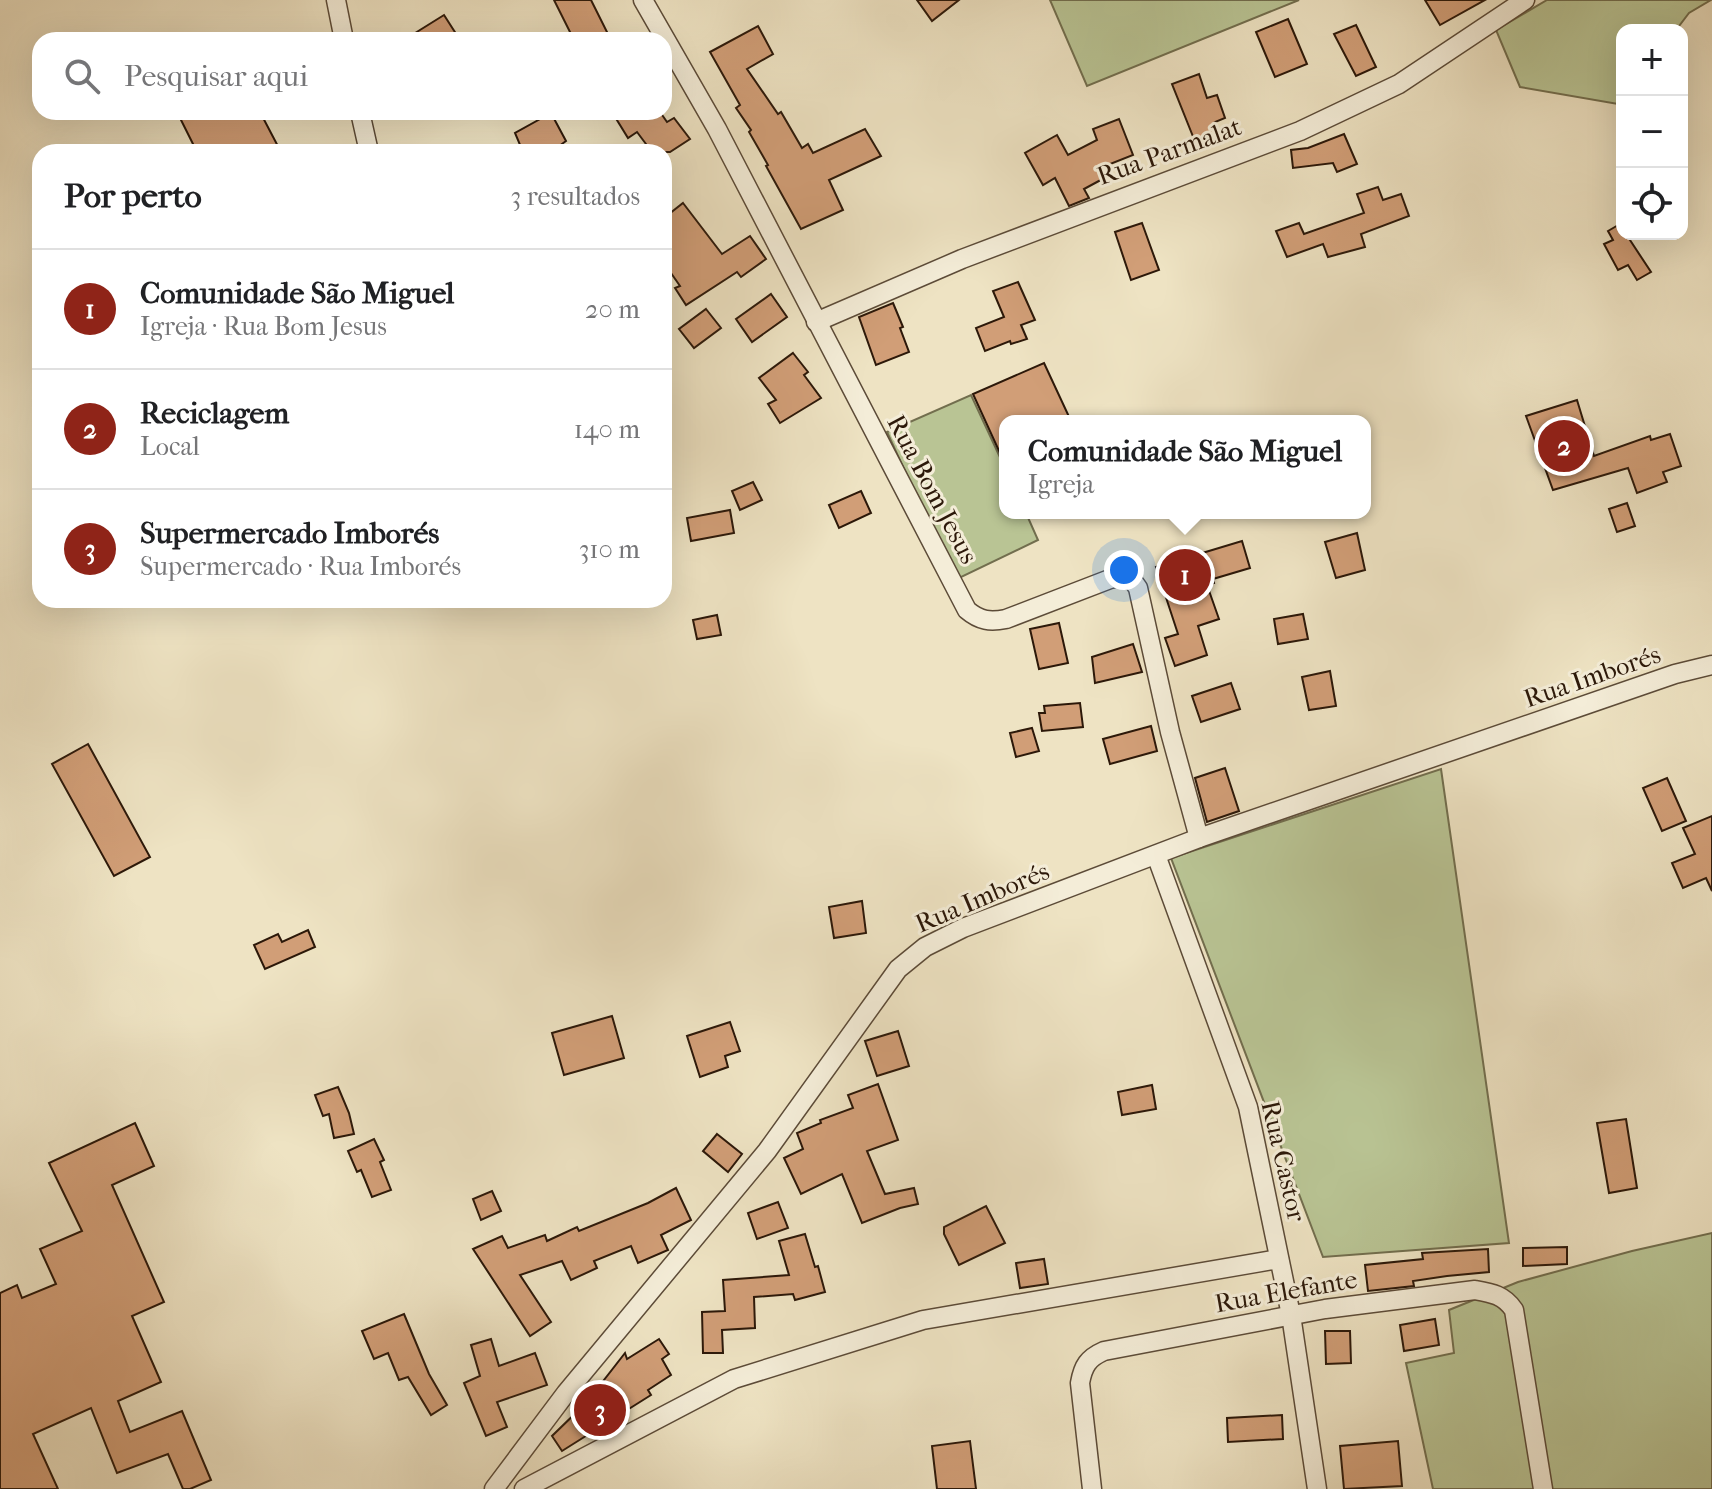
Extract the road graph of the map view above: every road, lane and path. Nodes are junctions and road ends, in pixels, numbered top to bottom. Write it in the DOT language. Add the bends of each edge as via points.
graph roads {
  1 [pos="336,0"];
  2 [pos="643,0"];
  3 [pos="1525,0"];
  4 [pos="342,32"];
  5 [pos="661,32"];
  6 [pos="672,51"];
  7 [pos="362,120"];
  8 [pos="367,144"];
  9 [pos="816,322"];
  10 [pos="1712,665"];
  11 [pos="1199,838"];
  12 [pos="1156,855"];
  13 [pos="1279,1259"];
  14 [pos="1291,1315"];
  15 [pos="494,1489"];
  16 [pos="524,1489"];
  17 [pos="1092,1489"];
  18 [pos="1317,1489"];
  19 [pos="1543,1489"];
  1 -- 4 [label="street"];
  2 -- 5 [label="street, Rua Bom Jesus"];
  3 -- 9 [label="street, Rua Parmalat" via="1399,84 1347,110 990,247"];
  6 -- 9 [label="street, Rua Bom Jesus"];
  7 -- 8 [label="street"];
  9 -- 11 [label="street, Rua Bom Jesus" via="975,617 1006,619 1110,579 1133,581"];
  10 -- 11 [label="street, Rua Imborés"];
  11 -- 12 [label="street, Rua Imborés"];
  12 -- 13 [label="street, Rua Castor" via="1248,1107"];
  12 -- 15 [label="street, Rua Imborés" via="963,928 925,947 898,969 767,1151 566,1393"];
  13 -- 14 [label="street, Rua Castor"];
  13 -- 16 [label="street" via="909,1324 734,1379"];
  14 -- 17 [label="street, Rua Elefante" via="1093,1356 1080,1383"];
  14 -- 18 [label="street, Rua Castor"];
  14 -- 19 [label="street, Rua Elefante" via="1475,1290 1507,1300 1514,1310"];
}
